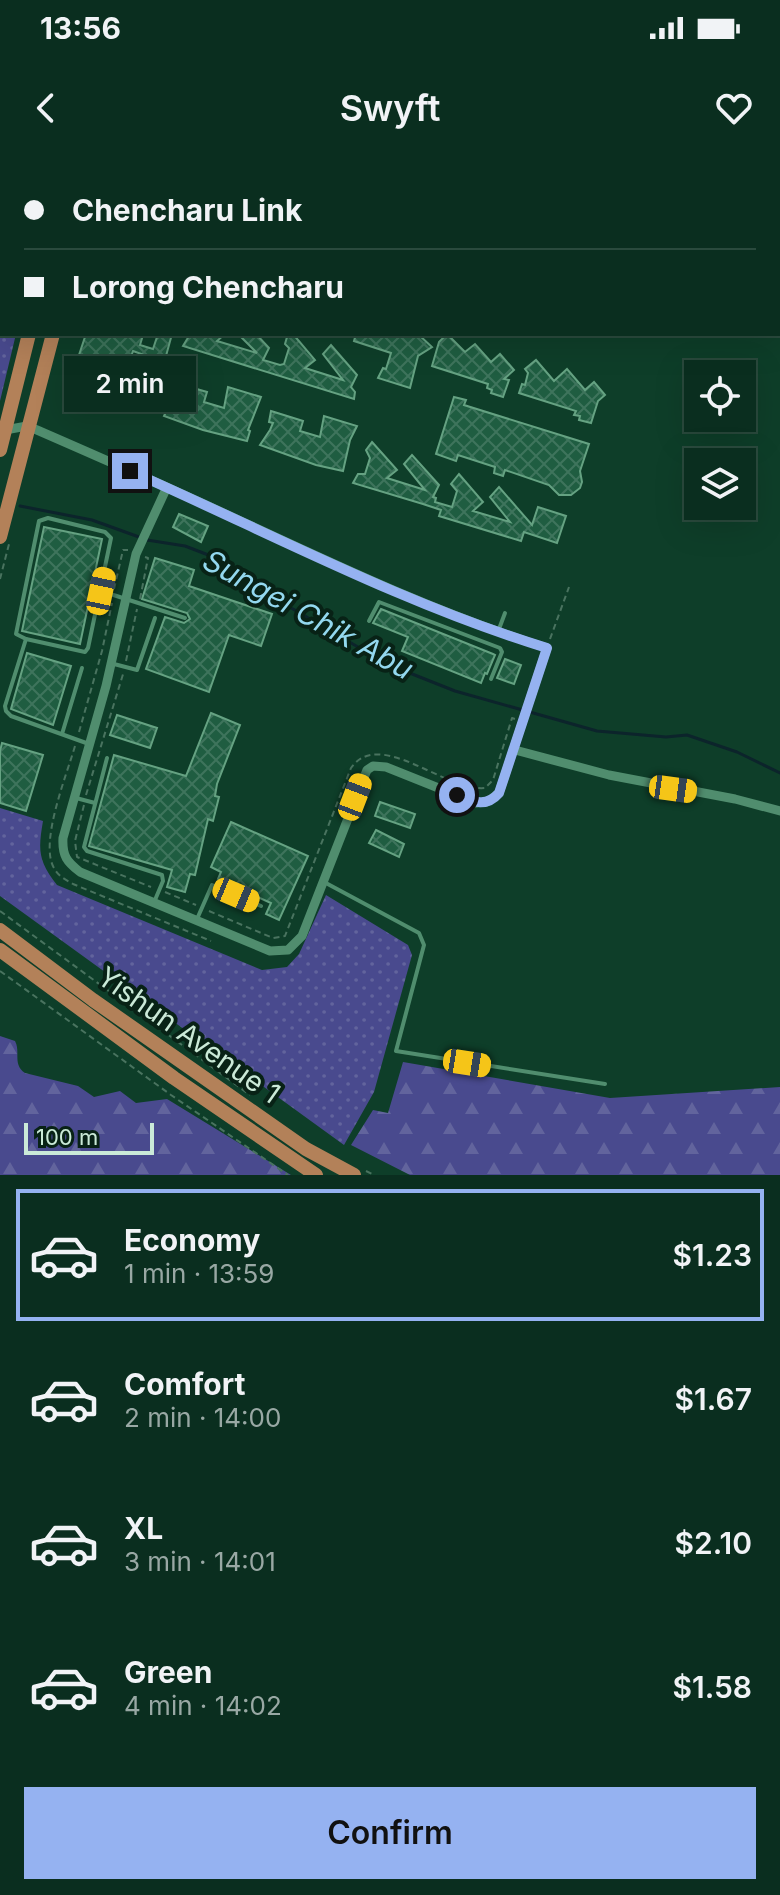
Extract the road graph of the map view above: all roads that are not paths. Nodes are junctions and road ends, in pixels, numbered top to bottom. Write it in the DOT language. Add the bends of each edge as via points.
graph roads {
  1 [pos="28,336"];
  2 [pos="52,336"];
  3 [pos="27,426"];
  4 [pos="5,430"];
  5 [pos="0,450"];
  6 [pos="167,487"];
  7 [pos="0,537"];
  8 [pos="101,591"];
  9 [pos="126,599"];
  10 [pos="505,613"];
  11 [pos="155,618"];
  12 [pos="185,618"];
  13 [pos="369,621"];
  14 [pos="493,630"];
  15 [pos="26,639"];
  16 [pos="483,642"];
  17 [pos="111,663"];
  18 [pos="82,668"];
  19 [pos="491,679"];
  20 [pos="62,734"];
  21 [pos="90,744"];
  22 [pos="515,750"];
  23 [pos="107,758"];
  24 [pos="74,797"];
  25 [pos="95,804"];
  26 [pos="780,811"];
  27 [pos="322,881"];
  28 [pos="154,903"];
  29 [pos="261,906"];
  30 [pos="197,919"];
  31 [pos="0,930"];
  32 [pos="0,950"];
  33 [pos="605,1084"];
  34 [pos="358,1172"];
  35 [pos="316,1175"];
  1 -- 4 [label="main road"];
  2 -- 3 [label="main road"];
  3 -- 4 [label="street"];
  3 -- 6 [label="street"];
  3 -- 7 [label="main road"];
  4 -- 5 [label="main road"];
  6 -- 9 [label="street" via="137,551"];
  6 -- 14 [label="street"];
  8 -- 9 [label="lane"];
  8 -- 15 [label="lane" via="87,651"];
  8 -- 15 [label="lane" via="110,535 41,519 16,632"];
  9 -- 12 [label="lane"];
  9 -- 17 [label="street"];
  10 -- 14 [label="lane"];
  11 -- 17 [label="lane" via="137,670"];
  13 -- 16 [label="lane" via="379,602"];
  14 -- 16 [label="lane"];
  14 -- 22 [label="street" via="547,648 520,719"];
  15 -- 20 [label="lane" via="6,711"];
  16 -- 19 [label="lane" via="502,649"];
  17 -- 21 [label="street"];
  18 -- 20 [label="lane"];
  20 -- 21 [label="lane"];
  21 -- 24 [label="street"];
  22 -- 26 [label="street"];
  22 -- 27 [label="street" via="499,793 482,803 386,767 367,770"];
  23 -- 25 [label="lane"];
  24 -- 25 [label="lane"];
  24 -- 28 [label="street" via="63,838 68,863"];
  25 -- 28 [label="lane" via="86,849 162,875"];
  27 -- 30 [label="street" via="302,936 288,950 270,951"];
  27 -- 33 [label="lane" via="422,937 396,1051"];
  28 -- 30 [label="street"];
  29 -- 30 [label="lane" via="212,885"];
  31 -- 34 [label="main road, Yishun Avenue 1" via="306,1149"];
  32 -- 35 [label="main road, Yishun Avenue 1"];
}
